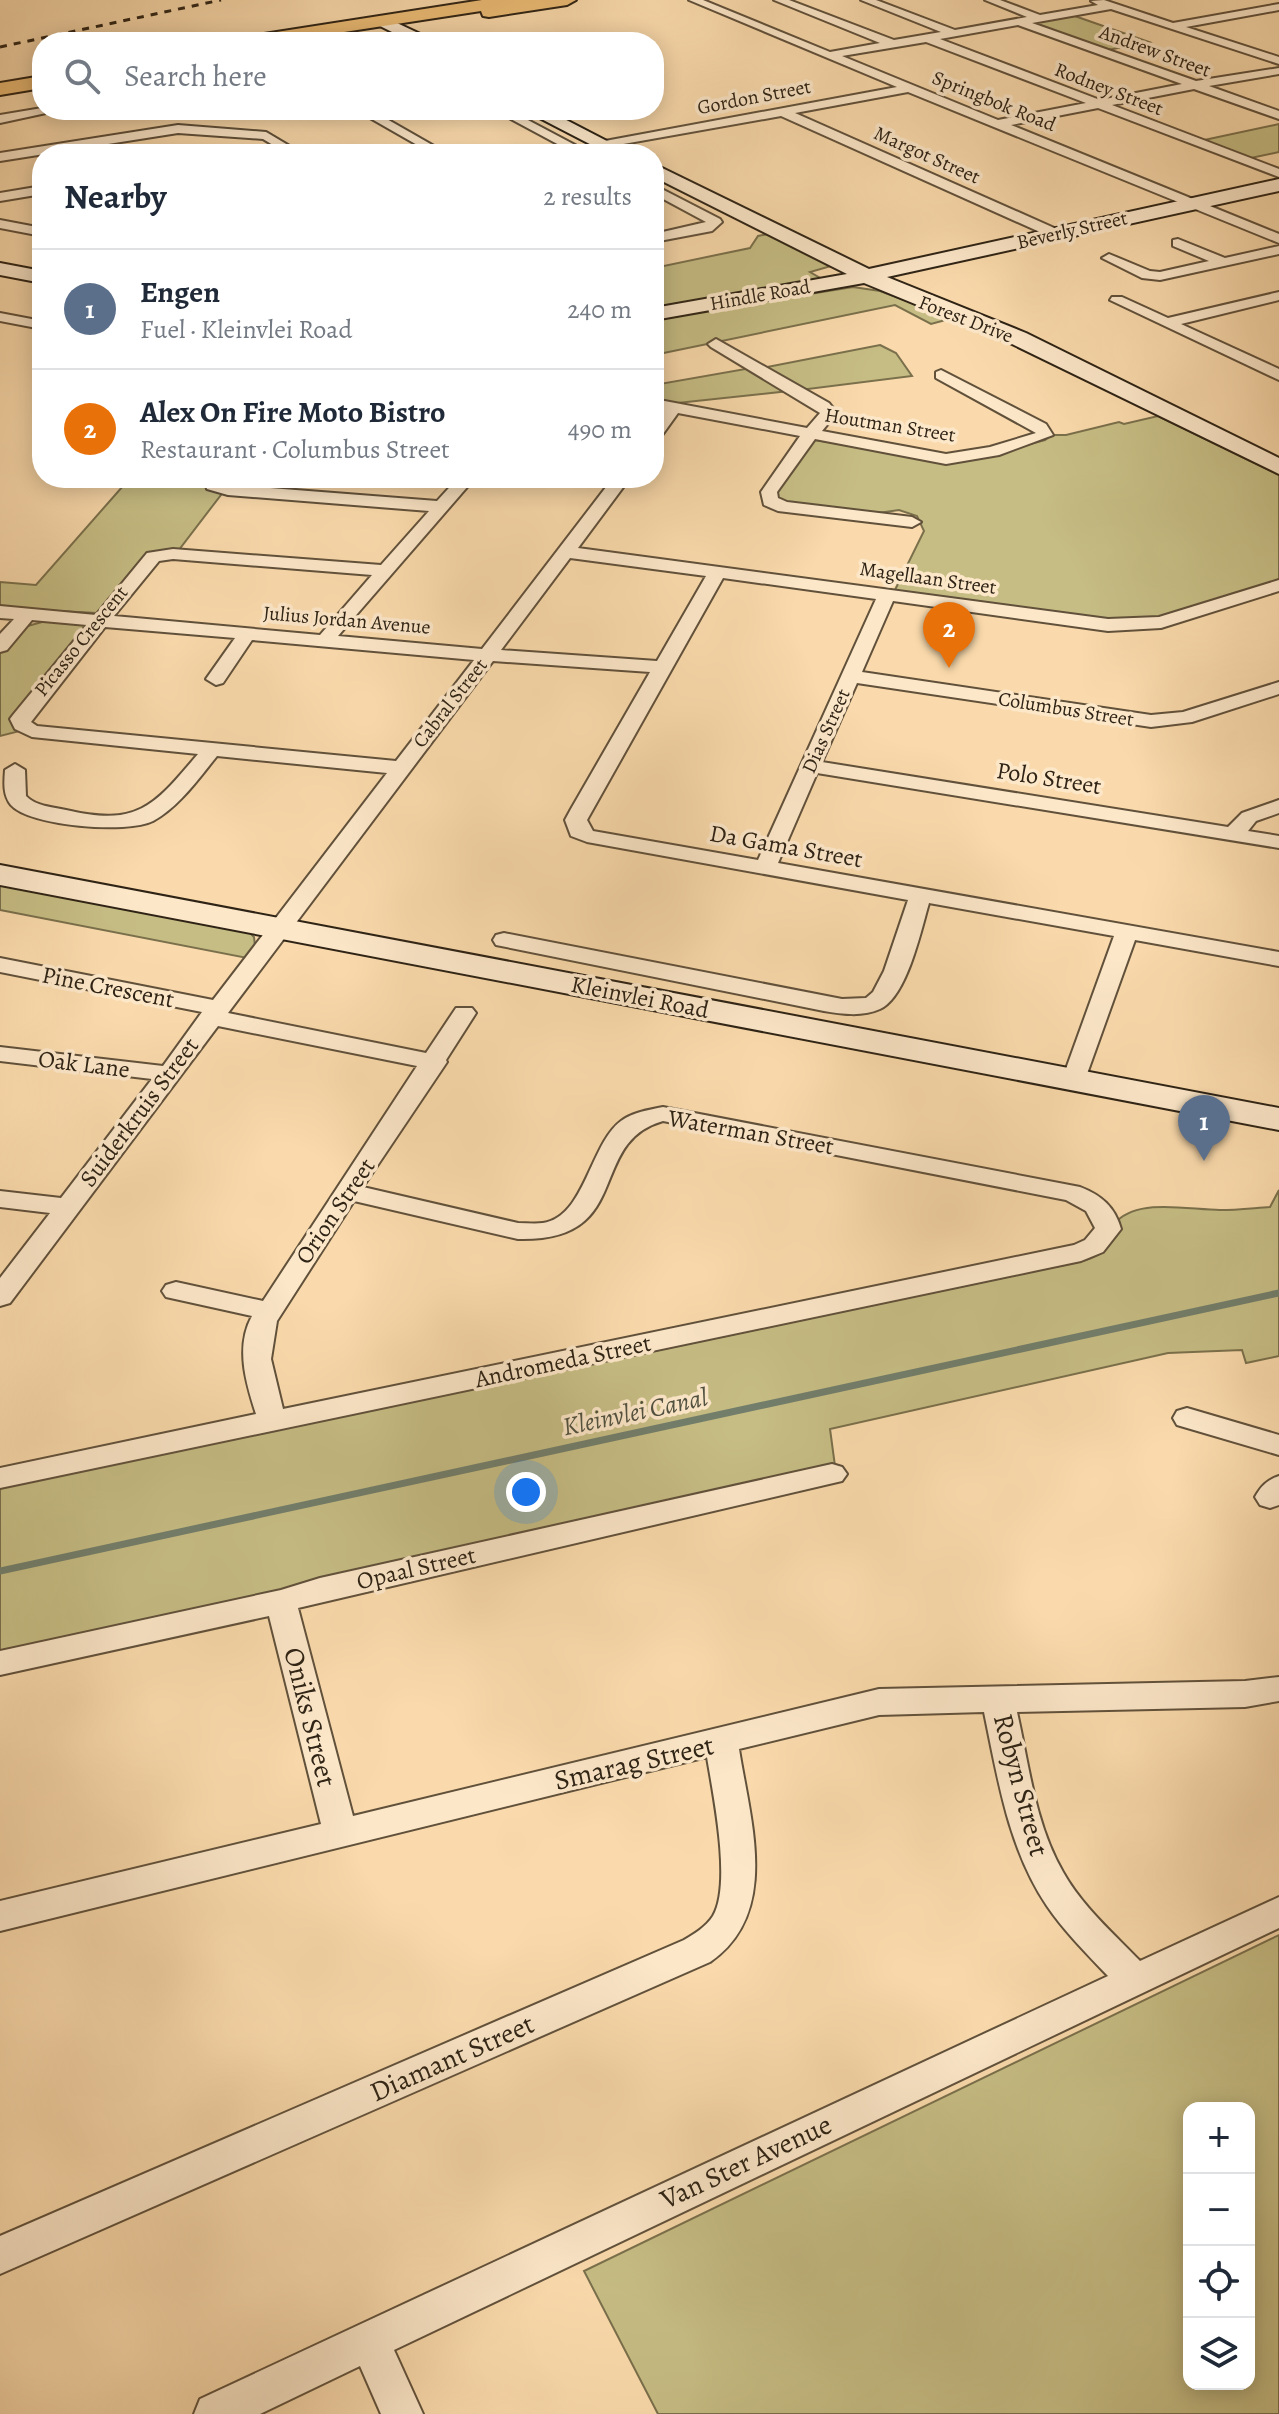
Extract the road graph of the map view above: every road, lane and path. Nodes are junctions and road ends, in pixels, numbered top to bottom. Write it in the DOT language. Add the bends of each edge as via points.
graph roads {
  1 [pos="516,0"];
  2 [pos="567,0"];
  3 [pos="694,0"];
  4 [pos="808,0"];
  5 [pos="866,0"];
  6 [pos="990,0"];
  7 [pos="1093,0"];
  8 [pos="784,2"];
  9 [pos="1111,6"];
  10 [pos="1279,7"];
  11 [pos="1040,18"];
  12 [pos="1018,22"];
  13 [pos="1170,26"];
  14 [pos="386,28"];
  15 [pos="345,32"];
  16 [pos="361,32"];
  17 [pos="953,33"];
  18 [pos="927,38"];
  19 [pos="893,44"];
  20 [pos="830,55"];
  21 [pos="1274,66"];
  22 [pos="32,75"];
  23 [pos="0,80"];
  24 [pos="32,84"];
  25 [pos="1194,85"];
  26 [pos="910,88"];
  27 [pos="0,89"];
  28 [pos="1098,104"];
  29 [pos="782,112"];
  30 [pos="32,114"];
  31 [pos="26,115"];
  32 [pos="1279,115"];
  33 [pos="0,119"];
  34 [pos="32,119"];
  35 [pos="33,120"];
  36 [pos="380,120"];
  37 [pos="519,120"];
  38 [pos="555,120"];
  39 [pos="560,120"];
  40 [pos="564,124"];
  41 [pos="997,124"];
  42 [pos="59,138"];
  43 [pos="40,144"];
  44 [pos="280,144"];
  45 [pos="423,144"];
  46 [pos="563,144"];
  47 [pos="603,144"];
  48 [pos="610,144"];
  49 [pos="32,147"];
  50 [pos="0,157"];
  51 [pos="1279,173"];
  52 [pos="664,175"];
  53 [pos="1279,185"];
  54 [pos="32,192"];
  55 [pos="664,194"];
  56 [pos="0,197"];
  57 [pos="1192,204"];
  58 [pos="0,224"];
  59 [pos="32,230"];
  60 [pos="1056,234"];
  61 [pos="664,236"];
  62 [pos="1279,239"];
  63 [pos="1178,243"];
  64 [pos="1279,250"];
  65 [pos="1109,258"];
  66 [pos="1224,262"];
  67 [pos="0,269"];
  68 [pos="32,275"];
  69 [pos="865,276"];
  70 [pos="1279,296"];
  71 [pos="1117,300"];
  72 [pos="664,312"];
  73 [pos="0,317"];
  74 [pos="32,323"];
  75 [pos="1167,323"];
  76 [pos="716,344"];
  77 [pos="941,375"];
  78 [pos="1279,375"];
  79 [pos="664,406"];
  80 [pos="674,408"];
  81 [pos="664,422"];
  82 [pos="810,434"];
  83 [pos="1279,467"];
  84 [pos="222,488"];
  85 [pos="459,488"];
  86 [pos="614,488"];
  87 [pos="443,507"];
  88 [pos="912,522"];
  89 [pos="566,552"];
  90 [pos="384,571"];
  91 [pos="718,571"];
  92 [pos="1279,585"];
  93 [pos="887,594"];
  94 [pos="0,612"];
  95 [pos="28,614"];
  96 [pos="98,620"];
  97 [pos="247,634"];
  98 [pos="325,640"];
  99 [pos="0,646"];
  100 [pos="487,655"];
  101 [pos="663,667"];
  102 [pos="850,676"];
  103 [pos="216,679"];
  104 [pos="1279,688"];
  105 [pos="213,748"];
  106 [pos="810,766"];
  107 [pos="400,768"];
  108 [pos="15,770"];
  109 [pos="1279,806"];
  110 [pos="1233,834"];
  111 [pos="1279,842"];
  112 [pos="765,868"];
  113 [pos="0,875"];
  114 [pos="920,896"];
  115 [pos="278,928"];
  116 [pos="1127,932"];
  117 [pos="504,940"];
  118 [pos="1279,959"];
  119 [pos="0,965"];
  120 [pos="214,1013"];
  121 [pos="464,1013"];
  122 [pos="0,1054"];
  123 [pos="435,1062"];
  124 [pos="168,1074"];
  125 [pos="1074,1080"];
  126 [pos="1279,1119"];
  127 [pos="348,1192"];
  128 [pos="0,1199"];
  129 [pos="68,1207"];
  130 [pos="1106,1219"];
  131 [pos="176,1291"];
  132 [pos="0,1297"];
  133 [pos="269,1311"];
  134 [pos="1187,1418"];
  135 [pos="273,1422"];
  136 [pos="1279,1445"];
  137 [pos="832,1474"];
  138 [pos="0,1478"];
  139 [pos="281,1602"];
  140 [pos="0,1663"];
  141 [pos="1279,1689"];
  142 [pos="998,1701"];
  143 [pos="721,1742"];
  144 [pos="340,1833"];
  145 [pos="1279,1912"];
  146 [pos="0,1916"];
  147 [pos="1135,1980"];
  148 [pos="0,2255"];
  149 [pos="369,2339"];
  150 [pos="215,2414"];
  151 [pos="402,2414"];
  1 -- 14 [label="main road"];
  2 -- 14 [label="main road"];
  3 -- 20 [label="street, Springbok Road"];
  4 -- 8 [label="street"];
  5 -- 17 [label="street"];
  6 -- 11 [label="street"];
  7 -- 9 [label="street"];
  8 -- 19 [label="street"];
  9 -- 11 [label="street"];
  9 -- 13 [label="street"];
  10 -- 13 [label="street"];
  11 -- 12 [label="street"];
  12 -- 17 [label="street"];
  12 -- 25 [label="street, Andrew Street"];
  13 -- 21 [label="street"];
  14 -- 15 [label="main road"];
  14 -- 16 [label="main road"];
  17 -- 18 [label="street"];
  18 -- 19 [label="street"];
  18 -- 28 [label="street, Rodney Street"];
  19 -- 20 [label="street"];
  20 -- 26 [label="street, Springbok Road"];
  21 -- 25 [label="street"];
  22 -- 23 [label="main road"];
  24 -- 27 [label="main road"];
  25 -- 28 [label="street"];
  25 -- 32 [label="street, Andrew Street"];
  26 -- 29 [label="street, Gordon Street"];
  26 -- 41 [label="street, Springbok Road"];
  28 -- 41 [label="street"];
  28 -- 51 [label="street, Rodney Street"];
  29 -- 48 [label="street, Gordon Street"];
  29 -- 60 [label="street, Margot Street"];
  30 -- 31 [label="street"];
  31 -- 33 [label="street"];
  31 -- 34 [label="street"];
  35 -- 42 [label="street"];
  36 -- 45 [label="street"];
  37 -- 46 [label="street"];
  38 -- 40 [label="street"];
  39 -- 40 [label="street"];
  40 -- 47 [label="street"];
  41 -- 57 [label="street, Springbok Road"];
  42 -- 43 [label="street"];
  42 -- 44 [label="street" via="178,129 266,136"];
  49 -- 50 [label="street"];
  52 -- 69 [label="street, Forest Drive"];
  53 -- 57 [label="street, Beverly Street"];
  54 -- 56 [label="street"];
  55 -- 61 [label="street" via="715,222"];
  57 -- 60 [label="street, Beverly Street"];
  57 -- 62 [label="street, Springbok Road"];
  58 -- 59 [label="street"];
  60 -- 69 [label="street, Beverly Street"];
  63 -- 66 [label="street"];
  64 -- 66 [label="street"];
  65 -- 66 [label="street" via="1154,276"];
  67 -- 68 [label="street"];
  69 -- 72 [label="street, Hindle Road"];
  69 -- 83 [label="street, Forest Drive" via="1018,338"];
  70 -- 75 [label="street"];
  71 -- 75 [label="street"];
  73 -- 74 [label="street"];
  75 -- 78 [label="street"];
  76 -- 82 [label="street" via="827,410 828,418"];
  77 -- 82 [label="street, Houtman Street" via="1040,427 1045,435 955,459"];
  79 -- 80 [label="street, Houtman Street"];
  80 -- 81 [label="street"];
  80 -- 82 [label="street, Houtman Street"];
  82 -- 88 [label="street" via="769,492 770,501"];
  84 -- 87 [label="street"];
  85 -- 87 [label="street"];
  86 -- 89 [label="street, Cabral Street"];
  87 -- 90 [label="street"];
  89 -- 91 [label="street, Magellaan Street"];
  89 -- 100 [label="street, Cabral Street"];
  90 -- 96 [label="street, Picasso Crescent" via="158,555 148,559"];
  90 -- 98 [label="street"];
  91 -- 93 [label="street, Magellaan Street"];
  91 -- 101 [label="street, Da Gama Street"];
  92 -- 93 [label="street, Magellaan Street" via="1161,622 1125,626"];
  93 -- 102 [label="street, Dias Street"];
  94 -- 95 [label="street, Julius Jordan Avenue"];
  95 -- 96 [label="street, Julius Jordan Avenue"];
  95 -- 99 [label="street"];
  96 -- 97 [label="street, Julius Jordan Avenue"];
  96 -- 105 [label="street, Picasso Crescent" via="22,714 22,725 32,731"];
  97 -- 98 [label="street, Julius Jordan Avenue"];
  97 -- 103 [label="street"];
  98 -- 100 [label="street, Julius Jordan Avenue"];
  100 -- 101 [label="street, Julius Jordan Avenue"];
  100 -- 107 [label="street, Cabral Street"];
  101 -- 112 [label="street, Da Gama Street" via="581,809 579,831 600,841"];
  102 -- 104 [label="street, Columbus Street" via="1151,721 1185,718"];
  102 -- 106 [label="street, Dias Street"];
  105 -- 107 [label="street, Picasso Crescent"];
  105 -- 108 [label="street" via="155,810 132,821 98,821 26,807 14,795"];
  106 -- 110 [label="street, Polo Street"];
  106 -- 112 [label="street, Dias Street"];
  107 -- 115 [label="street, Cabral Street"];
  109 -- 110 [label="street" via="1249,817"];
  110 -- 111 [label="street, Polo Street"];
  112 -- 114 [label="street, Da Gama Street"];
  113 -- 115 [label="street, Kleinvlei Road"];
  114 -- 116 [label="street, Da Gama Street"];
  114 -- 117 [label="street" via="888,989 865,1006 824,1004"];
  115 -- 120 [label="street, Suiderkruis Street"];
  115 -- 125 [label="street, Kleinvlei Road"];
  116 -- 118 [label="street, Da Gama Street"];
  116 -- 125 [label="street"];
  119 -- 120 [label="street, Pine Crescent"];
  120 -- 123 [label="street, Pine Crescent"];
  120 -- 124 [label="street, Suiderkruis Street"];
  121 -- 123 [label="street, Orion Street"];
  122 -- 124 [label="street, Oak Lane"];
  123 -- 127 [label="street, Orion Street"];
  124 -- 129 [label="street, Suiderkruis Street"];
  125 -- 126 [label="street, Kleinvlei Road"];
  127 -- 130 [label="street, Waterman Street" via="518,1231 557,1229 580,1214 624,1132 663,1114 1071,1193 1094,1204"];
  127 -- 133 [label="street, Orion Street"];
  128 -- 129 [label="street"];
  129 -- 132 [label="street, Suiderkruis Street"];
  130 -- 135 [label="street, Andromeda Street" via="1104,1236 1081,1252"];
  131 -- 133 [label="street"];
  133 -- 135 [label="street, Orion Street" via="257,1336 255,1356"];
  134 -- 136 [label="street"];
  135 -- 138 [label="street, Andromeda Street"];
  137 -- 139 [label="street, Opaal Street"];
  139 -- 140 [label="street, Opaal Street"];
  139 -- 144 [label="street, Oniks Street"];
  141 -- 142 [label="street, Smarag Street"];
  142 -- 143 [label="street, Smarag Street" via="879,1702"];
  142 -- 147 [label="street, Robyn Street" via="1027,1831 1040,1863 1075,1915"];
  143 -- 144 [label="street, Smarag Street"];
  143 -- 148 [label="street, Diamant Street" via="738,1890 720,1936 697,1951"];
  144 -- 146 [label="street, Smarag Street"];
  145 -- 147 [label="street, Van Ster Avenue"];
  147 -- 149 [label="street, Van Ster Avenue"];
  149 -- 150 [label="street, Van Ster Avenue"];
  149 -- 151 [label="street"];
}
